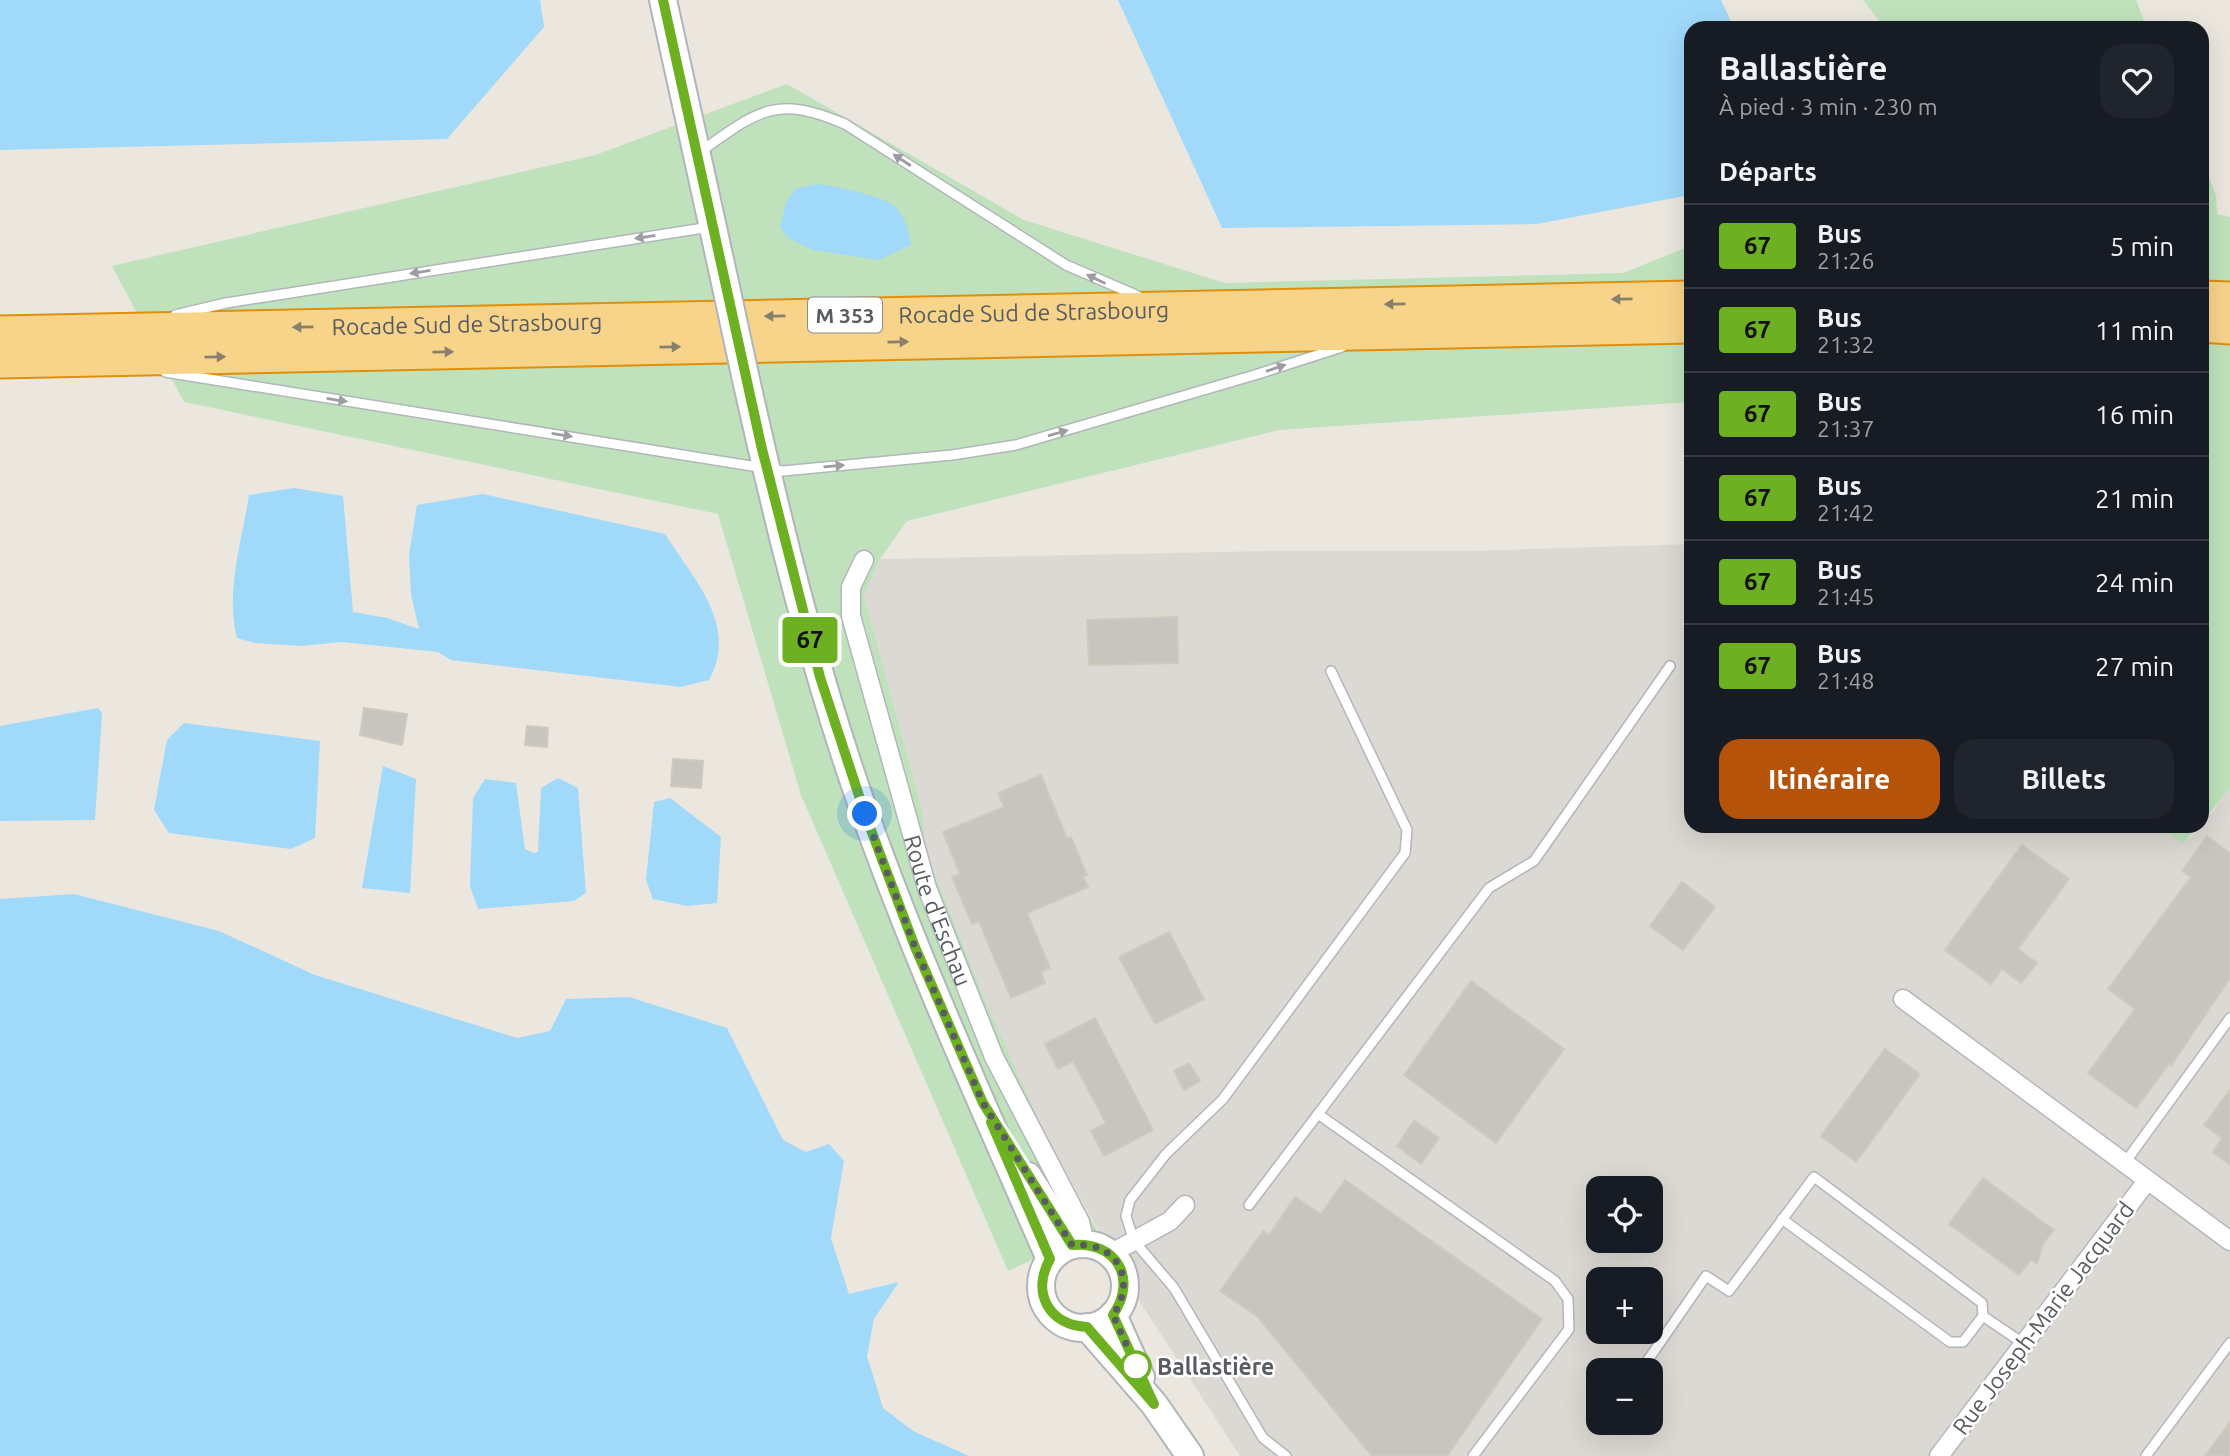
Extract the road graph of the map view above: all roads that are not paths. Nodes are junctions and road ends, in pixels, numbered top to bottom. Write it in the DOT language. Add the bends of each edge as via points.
graph roads {
  1 [pos="663,0"];
  2 [pos="697,154"];
  3 [pos="712,227"];
  4 [pos="1684,298"];
  5 [pos="2209,298"];
  6 [pos="2230,299"];
  7 [pos="1208,308"];
  8 [pos="1684,326"];
  9 [pos="2209,326"];
  10 [pos="2230,327"];
  11 [pos="1387,333"];
  12 [pos="0,334"];
  13 [pos="104,345"];
  14 [pos="0,361"];
  15 [pos="766,469"];
  16 [pos="864,560"];
  17 [pos="1670,666"];
  18 [pos="1331,671"];
  19 [pos="1903,999"];
  20 [pos="2230,1018"];
  21 [pos="1318,1114"];
  22 [pos="2124,1164"];
  23 [pos="2147,1181"];
  24 [pos="1185,1205"];
  25 [pos="1250,1205"];
  26 [pos="1783,1219"];
  27 [pos="1134,1241"];
  28 [pos="2230,1241"];
  29 [pos="1069,1250"];
  30 [pos="1110,1254"];
  31 [pos="1113,1315"];
  32 [pos="1983,1315"];
  33 [pos="1087,1327"];
  34 [pos="2230,1343"];
  35 [pos="2024,1344"];
  36 [pos="1649,1358"];
  37 [pos="1154,1404"];
  38 [pos="1190,1456"];
  39 [pos="1286,1456"];
  40 [pos="1473,1456"];
  41 [pos="1939,1456"];
  42 [pos="2146,1456"];
  1 -- 2 [label="main road, Route d'Eschau"];
  2 -- 3 [label="main road, Route d'Eschau"];
  7 -- 2 [label="lane, one-way" via="1149,300 1076,270 845,124 817,112 793,107 766,111"];
  3 -- 13 [label="lane, one-way" via="226,303"];
  3 -- 15 [label="main road, Route d'Eschau, bridge"];
  4 -- 7 [label="highway, Rocade Sud de Strasbourg / M 353, one-way"];
  5 -- 6 [label="highway"];
  7 -- 13 [label="highway, Rocade Sud de Strasbourg / M 353, one-way"];
  8 -- 11 [label="highway, Rocade Sud de Strasbourg / M 353"];
  9 -- 10 [label="highway"];
  13 -- 11 [label="highway, Rocade Sud de Strasbourg / M 353, one-way"];
  15 -- 11 [label="lane, one-way" via="952,455 1016,445"];
  12 -- 13 [label="highway, Rocade Sud de Strasbourg / M 353"];
  13 -- 14 [label="highway, Rocade Sud de Strasbourg / M 353"];
  13 -- 15 [label="lane, one-way" via="202,379"];
  15 -- 29 [label="main road, Route d'Eschau" via="820,677 915,947 983,1103"];
  16 -- 29 [label="street, Route d'Eschau" via="851,587 851,617 916,854 994,1057 1080,1223"];
  17 -- 21 [label="lane" via="1534,861 1489,888"];
  18 -- 27 [label="lane" via="1408,830 1405,853 1223,1098 1166,1154 1130,1200 1126,1216"];
  19 -- 22 [label="street, Rue Joseph-Marie Jacquard"];
  20 -- 22 [label="lane"];
  21 -- 25 [label="lane"];
  21 -- 40 [label="lane" via="1555,1281 1568,1299 1569,1329"];
  22 -- 23 [label="street, Rue Joseph-Marie Jacquard"];
  23 -- 28 [label="street, Rue Joseph-Marie Jacquard"];
  23 -- 35 [label="street, Rue Joseph-Marie Jacquard"];
  24 -- 27 [label="street" via="1170,1222"];
  26 -- 32 [label="lane" via="1950,1342 1963,1342"];
  26 -- 32 [label="lane" via="1814,1177 1982,1303"];
  26 -- 36 [label="lane" via="1728,1291 1706,1276"];
  27 -- 30 [label="street"];
  27 -- 39 [label="lane" via="1174,1287 1263,1438"];
  29 -- 30 [label="main road"];
  29 -- 33 [label="main road" via="1043,1272 1043,1300 1060,1321"];
  30 -- 31 [label="main road" via="1124,1277 1121,1304"];
  31 -- 33 [label="main road"];
  31 -- 37 [label="main road"];
  32 -- 35 [label="lane"];
  33 -- 37 [label="main road"];
  34 -- 42 [label="lane"];
  35 -- 41 [label="street, Rue Joseph-Marie Jacquard"];
  37 -- 38 [label="main road"];
}
